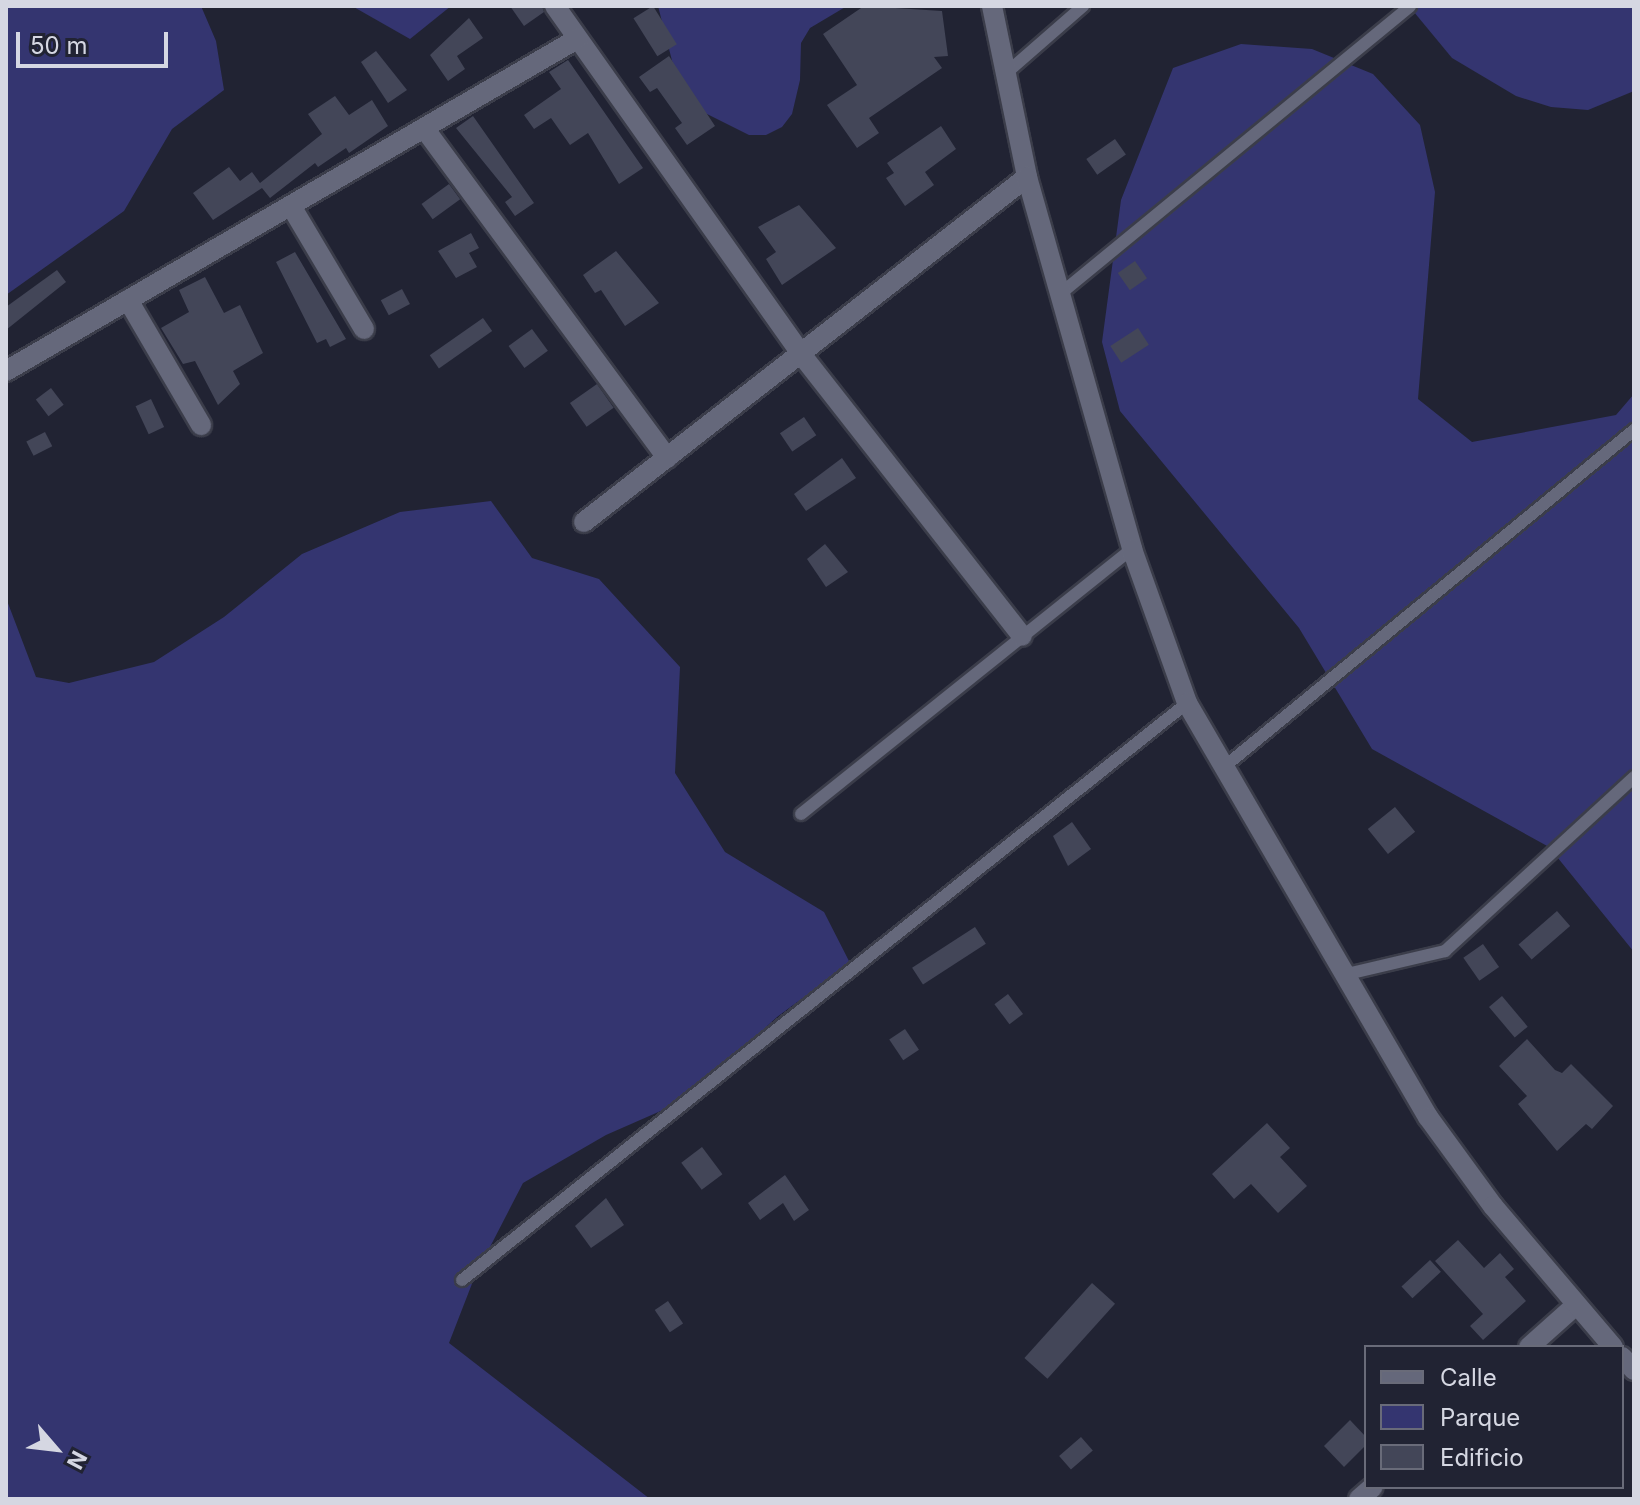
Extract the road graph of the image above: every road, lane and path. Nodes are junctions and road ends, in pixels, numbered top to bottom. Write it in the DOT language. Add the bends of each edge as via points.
graph roads {
  1 [pos="555,6"];
  2 [pos="992,6"];
  3 [pos="1083,6"];
  4 [pos="1410,6"];
  5 [pos="577,39"];
  6 [pos="1004,75"];
  7 [pos="424,128"];
  8 [pos="1027,177"];
  9 [pos="291,206"];
  10 [pos="1060,294"];
  11 [pos="128,300"];
  12 [pos="364,329"];
  13 [pos="801,354"];
  14 [pos="6,371"];
  15 [pos="201,425"];
  16 [pos="1634,430"];
  17 [pos="667,458"];
  18 [pos="584,522"];
  19 [pos="1132,549"];
  20 [pos="1022,636"];
  21 [pos="1187,703"];
  22 [pos="1224,767"];
  23 [pos="1634,777"];
  24 [pos="801,814"];
  25 [pos="1343,975"];
  26 [pos="462,1280"];
  27 [pos="1576,1305"];
  28 [pos="1531,1345"];
  29 [pos="1611,1345"];
  1 -- 5 [label="street"];
  2 -- 6 [label="street"];
  3 -- 6 [label="lane"];
  4 -- 10 [label="lane"];
  5 -- 7 [label="street"];
  5 -- 13 [label="street"];
  6 -- 8 [label="street"];
  7 -- 9 [label="street"];
  7 -- 17 [label="street"];
  8 -- 10 [label="street"];
  8 -- 13 [label="street"];
  9 -- 11 [label="street"];
  9 -- 12 [label="street"];
  10 -- 19 [label="street"];
  11 -- 14 [label="street"];
  11 -- 15 [label="street"];
  13 -- 17 [label="street"];
  13 -- 20 [label="street"];
  16 -- 22 [label="lane"];
  17 -- 18 [label="street"];
  19 -- 20 [label="lane"];
  19 -- 21 [label="street"];
  20 -- 24 [label="lane"];
  21 -- 22 [label="street"];
  21 -- 26 [label="lane"];
  22 -- 25 [label="street"];
  23 -- 25 [label="lane" via="1445,951"];
  25 -- 27 [label="street" via="1428,1117"];
  27 -- 28 [label="street"];
  27 -- 29 [label="street"];
}
